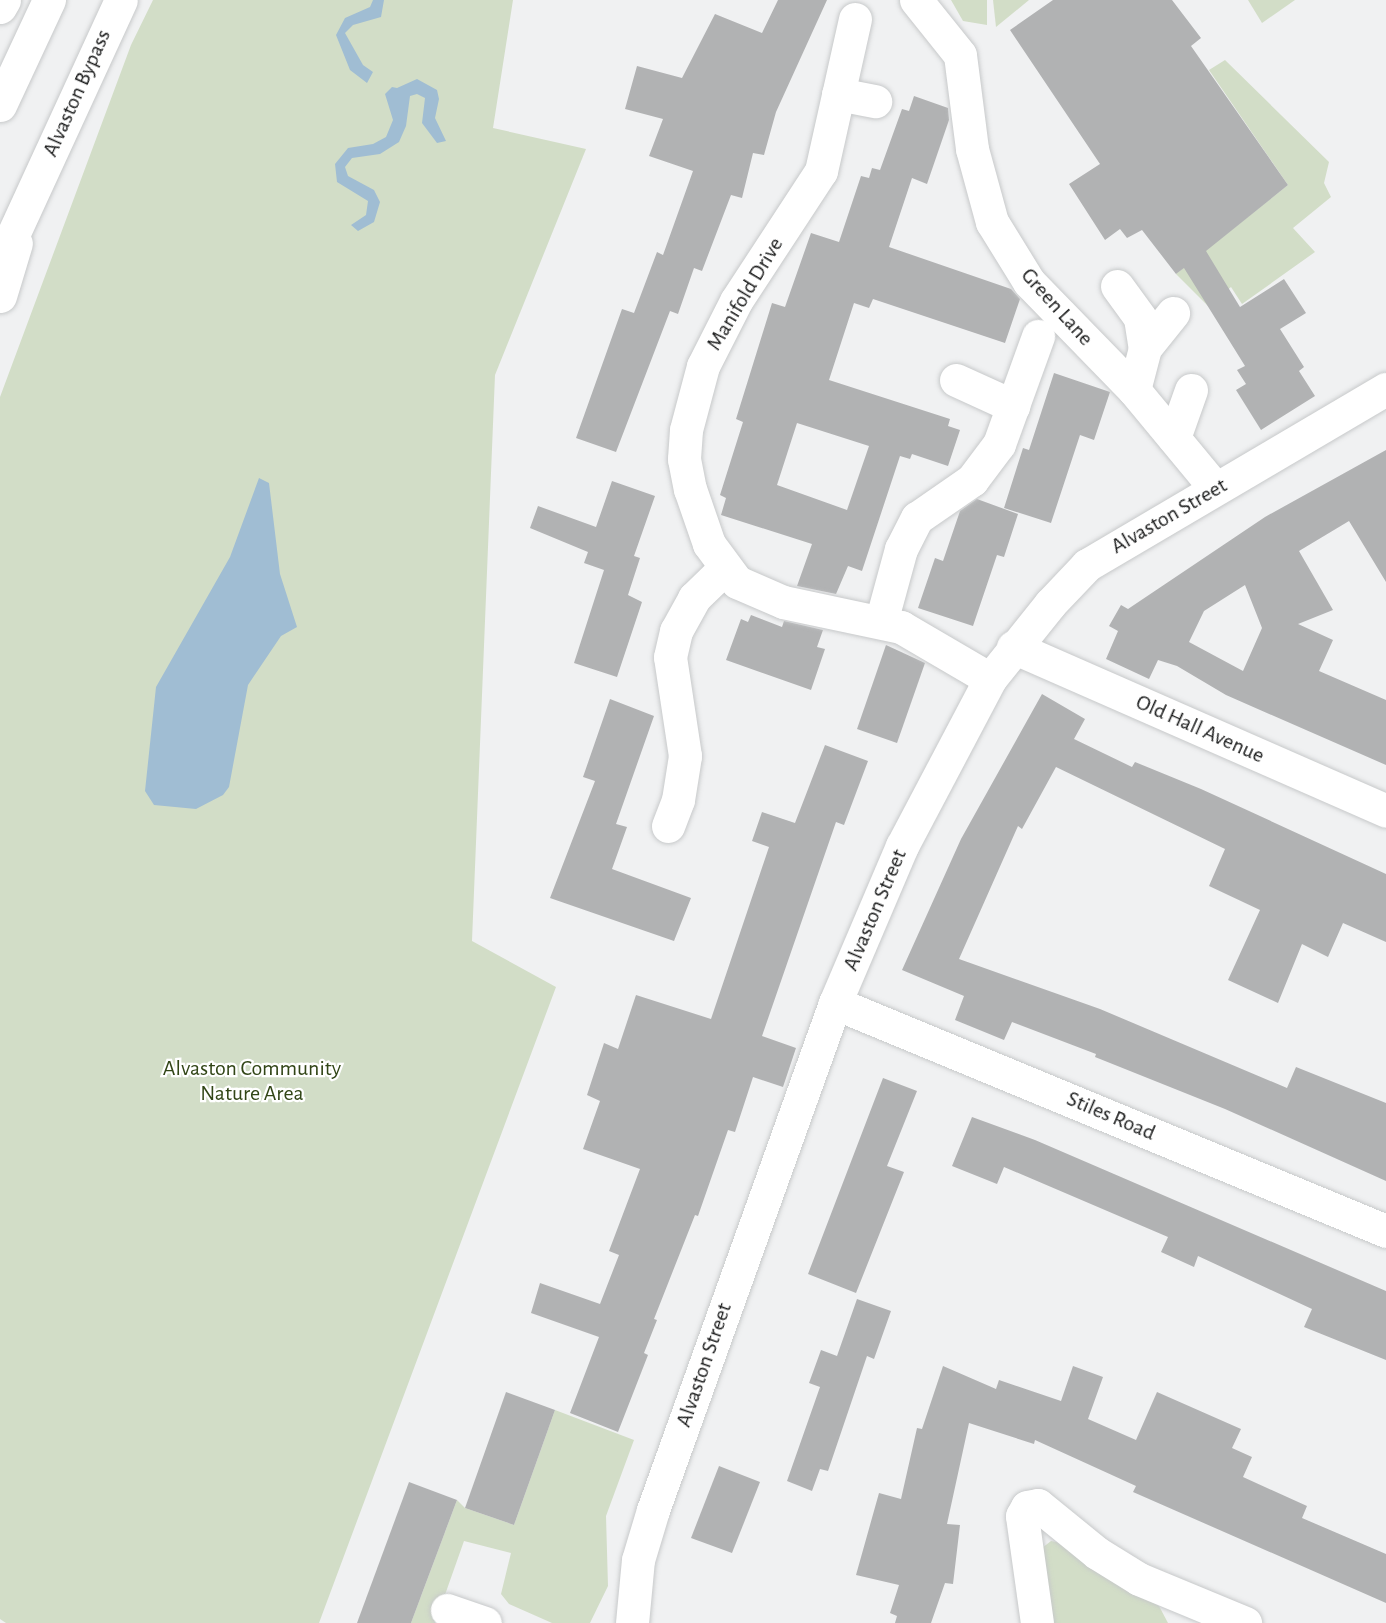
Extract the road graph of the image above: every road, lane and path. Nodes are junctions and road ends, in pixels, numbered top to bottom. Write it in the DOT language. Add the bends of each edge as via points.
graph roads {
  1 [pos="4,0"];
  2 [pos="49,0"];
  3 [pos="121,0"];
  4 [pos="916,0"];
  5 [pos="0,7"];
  6 [pos="855,19"];
  7 [pos="838,94"];
  8 [pos="875,101"];
  9 [pos="0,105"];
  10 [pos="34,187"];
  11 [pos="0,263"];
  12 [pos="1117,286"];
  13 [pos="0,296"];
  14 [pos="1173,313"];
  15 [pos="1038,336"];
  16 [pos="1145,348"];
  17 [pos="956,380"];
  18 [pos="1386,389"];
  19 [pos="1134,390"];
  20 [pos="1191,390"];
  21 [pos="1013,406"];
  22 [pos="1174,438"];
  23 [pos="1215,488"];
  24 [pos="725,568"];
  25 [pos="881,622"];
  26 [pos="1013,647"];
  27 [pos="990,679"];
  28 [pos="1386,811"];
  29 [pos="668,825"];
  30 [pos="835,1003"];
  31 [pos="1386,1231"];
  32 [pos="447,1610"];
  33 [pos="485,1623"];
  34 [pos="632,1623"];
  35 [pos="1037,1623"];
  36 [pos="1245,1623"];
  1 -- 5 [label="main road"];
  2 -- 9 [label="main road"];
  3 -- 10 [label="main road, Alvaston Bypass"];
  4 -- 19 [label="main road, Green Lane" via="960,55 972,149 992,222 1029,282"];
  6 -- 7 [label="main road, Manifold Drive"];
  7 -- 8 [label="main road"];
  7 -- 24 [label="main road, Manifold Drive" via="821,171 735,301 703,366 692,405 684,459 690,489 709,544"];
  10 -- 11 [label="main road"];
  10 -- 13 [label="main road"];
  12 -- 16 [label="main road" via="1140,318"];
  14 -- 16 [label="main road"];
  15 -- 21 [label="main road"];
  16 -- 19 [label="main road"];
  17 -- 21 [label="main road"];
  18 -- 23 [label="main road, Alvaston Street" via="1268,462"];
  19 -- 22 [label="main road, Green Lane"];
  20 -- 22 [label="main road"];
  21 -- 25 [label="main road" via="999,444 972,480 917,518 901,549"];
  22 -- 23 [label="main road, Green Lane"];
  23 -- 26 [label="main road, Alvaston Street" via="1087,565"];
  24 -- 25 [label="main road, Manifold Drive" via="737,582 773,598"];
  24 -- 29 [label="main road" via="694,598 676,631 670,657 685,756 678,800"];
  25 -- 27 [label="main road, Manifold Drive" via="902,627"];
  26 -- 27 [label="main road, Alvaston Street"];
  26 -- 28 [label="main road, Old Hall Avenue"];
  27 -- 30 [label="main road, Alvaston Street" via="902,846"];
  30 -- 31 [label="main road, Stiles Road"];
  30 -- 34 [label="main road, Alvaston Street" via="653,1510 638,1560"];
  32 -- 33 [label="main road"];
  35 -- 36 [label="main road" via="1022,1516 1027,1507 1038,1505 1097,1553 1139,1579"];
}
